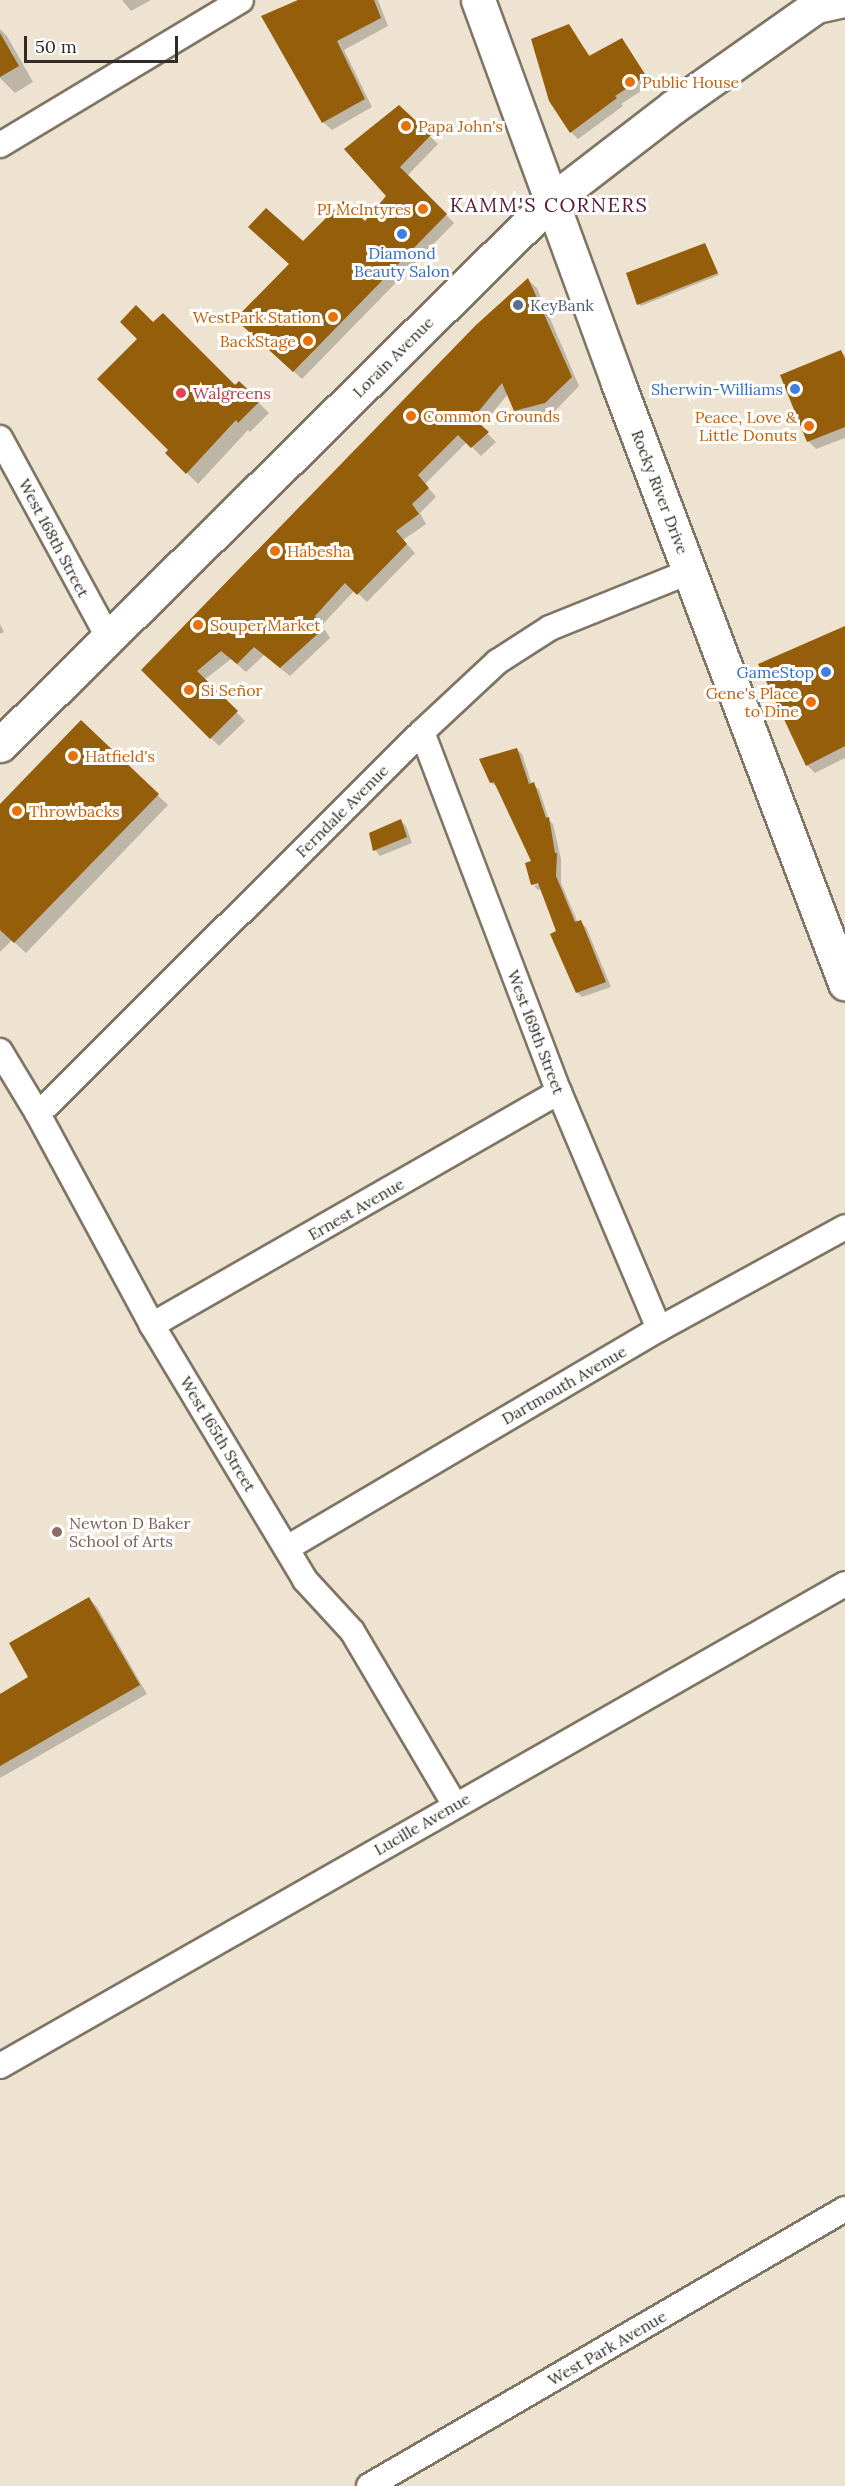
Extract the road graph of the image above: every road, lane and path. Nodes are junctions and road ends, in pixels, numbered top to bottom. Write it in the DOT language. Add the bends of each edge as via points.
graph roads {
  1 [pos="242,0"];
  2 [pos="478,0"];
  3 [pos="826,2"];
  4 [pos="0,145"];
  5 [pos="551,201"];
  6 [pos="0,438"];
  7 [pos="691,572"];
  8 [pos="109,639"];
  9 [pos="422,732"];
  10 [pos="0,744"];
  11 [pos="838,945"];
  12 [pos="845,983"];
  13 [pos="0,1051"];
  14 [pos="559,1092"];
  15 [pos="38,1114"];
  16 [pos="845,1227"];
  17 [pos="152,1325"];
  18 [pos="659,1329"];
  19 [pos="287,1548"];
  20 [pos="845,1584"];
  21 [pos="455,1805"];
  22 [pos="0,2066"];
  23 [pos="845,2209"];
  24 [pos="369,2486"];
  1 -- 4 [label="street"];
  2 -- 5 [label="main road, Rocky River Drive"];
  3 -- 5 [label="main road, Lorain Avenue" via="673,107"];
  5 -- 7 [label="main road, Rocky River Drive"];
  5 -- 8 [label="main road, Lorain Avenue"];
  6 -- 8 [label="street, West 168th Street"];
  7 -- 9 [label="street, Ferndale Avenue" via="550,628 497,662"];
  7 -- 11 [label="main road, Rocky River Drive"];
  8 -- 10 [label="main road, Lorain Avenue"];
  9 -- 14 [label="street, West 169th Street"];
  9 -- 15 [label="street, Ferndale Avenue"];
  11 -- 12 [label="main road, Rocky River Drive"];
  13 -- 15 [label="street, West 165th Street"];
  14 -- 17 [label="street, Ernest Avenue"];
  14 -- 18 [label="street, West 169th Street"];
  15 -- 17 [label="street, West 165th Street"];
  16 -- 18 [label="street, Dartmouth Avenue"];
  17 -- 19 [label="street, West 165th Street"];
  18 -- 19 [label="street, Dartmouth Avenue"];
  19 -- 21 [label="street, West 165th Street" via="305,1580 352,1631"];
  20 -- 21 [label="street, Lucille Avenue"];
  21 -- 22 [label="street, Lucille Avenue"];
  23 -- 24 [label="street, West Park Avenue"];
}
